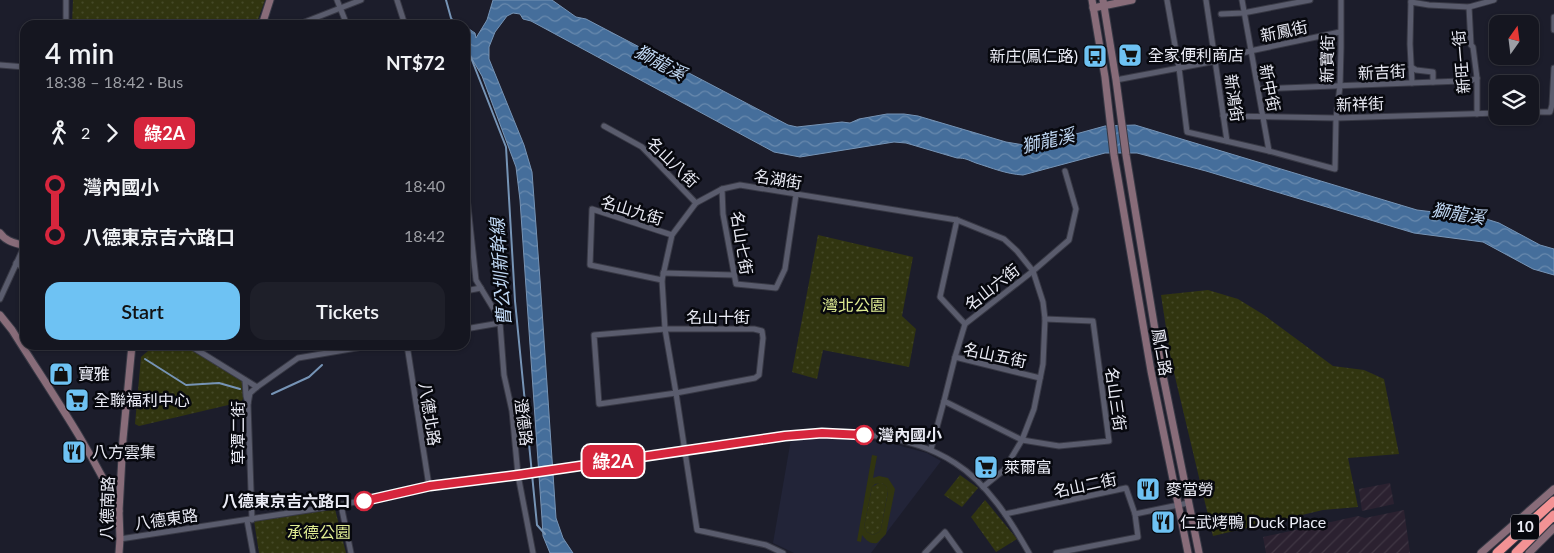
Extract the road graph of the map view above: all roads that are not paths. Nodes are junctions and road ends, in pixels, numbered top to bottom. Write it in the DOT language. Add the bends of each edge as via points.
graph roads {
  1 [pos="66,0"];
  2 [pos="270,0"];
  3 [pos="337,0"];
  4 [pos="361,0"];
  5 [pos="396,0"];
  6 [pos="1132,0"];
  7 [pos="1167,0"];
  8 [pos="1206,0"];
  9 [pos="1242,0"];
  10 [pos="1310,0"];
  11 [pos="1341,0"];
  12 [pos="1494,0"];
  13 [pos="1411,1"];
  14 [pos="1104,3"];
  15 [pos="1093,4"];
  16 [pos="340,8"];
  17 [pos="1469,8"];
  18 [pos="1243,13"];
  19 [pos="1221,14"];
  20 [pos="1554,17"];
  21 [pos="66,20"];
  22 [pos="264,20"];
  23 [pos="310,20"];
  24 [pos="345,20"];
  25 [pos="403,20"];
  26 [pos="1554,30"];
  27 [pos="1340,32"];
  28 [pos="1250,51"];
  29 [pos="1216,61"];
  30 [pos="0,65"];
  31 [pos="20,67"];
  32 [pos="1179,68"];
  33 [pos="1411,68"];
  34 [pos="1554,68"];
  35 [pos="1477,78"];
  36 [pos="1116,80"];
  37 [pos="1433,82"];
  38 [pos="1412,83"];
  39 [pos="1340,86"];
  40 [pos="1259,89"];
  41 [pos="1539,112"];
  42 [pos="1489,113"];
  43 [pos="1477,114"];
  44 [pos="1223,116"];
  45 [pos="1263,116"];
  46 [pos="1336,118"];
  47 [pos="604,126"];
  48 [pos="1228,141"];
  49 [pos="1269,151"];
  50 [pos="1065,171"];
  51 [pos="722,189"];
  52 [pos="796,195"];
  53 [pos="696,203"];
  54 [pos="957,220"];
  55 [pos="470,232"];
  56 [pos="0,233"];
  57 [pos="672,236"];
  58 [pos="20,245"];
  59 [pos="20,255"];
  60 [pos="16,264"];
  61 [pos="20,266"];
  62 [pos="1033,271"];
  63 [pos="663,273"];
  64 [pos="734,275"];
  65 [pos="662,280"];
  66 [pos="481,288"];
  67 [pos="470,290"];
  68 [pos="0,298"];
  69 [pos="0,315"];
  70 [pos="1045,319"];
  71 [pos="500,323"];
  72 [pos="965,324"];
  73 [pos="470,328"];
  74 [pos="666,329"];
  75 [pos="20,343"];
  76 [pos="25,350"];
  77 [pos="132,350"];
  78 [pos="198,350"];
  79 [pos="345,350"];
  80 [pos="408,350"];
  81 [pos="955,357"];
  82 [pos="1040,378"];
  83 [pos="246,380"];
  84 [pos="257,387"];
  85 [pos="676,393"];
  86 [pos="944,401"];
  87 [pos="248,404"];
  88 [pos="1022,440"];
  89 [pos="931,449"];
  90 [pos="684,450"];
  91 [pos="518,475"];
  92 [pos="430,486"];
  93 [pos="983,488"];
  94 [pos="1554,489"];
  95 [pos="1554,501"];
  96 [pos="1188,503"];
  97 [pos="1177,505"];
  98 [pos="341,506"];
  99 [pos="120,510"];
  100 [pos="1005,514"];
  101 [pos="1135,514"];
  102 [pos="1554,515"];
  103 [pos="250,520"];
  104 [pos="1554,528"];
  105 [pos="120,539"];
  106 [pos="119,553"];
  107 [pos="253,553"];
  108 [pos="351,553"];
  109 [pos="532,553"];
  110 [pos="783,553"];
  111 [pos="925,553"];
  112 [pos="960,553"];
  113 [pos="1029,553"];
  114 [pos="1056,553"];
  115 [pos="1188,553"];
  116 [pos="1199,553"];
  117 [pos="1481,553"];
  118 [pos="1497,553"];
  119 [pos="1516,553"];
  120 [pos="1529,553"];
  1 -- 21 [label="street"];
  2 -- 22 [label="main road"];
  3 -- 16 [label="street"];
  4 -- 16 [label="street"];
  5 -- 25 [label="street"];
  6 -- 14 [label="main road"];
  7 -- 32 [label="street"];
  8 -- 29 [label="street, 新鴻街"];
  9 -- 18 [label="street, 新中街"];
  10 -- 18 [label="street"];
  11 -- 27 [label="street, 新寶街"];
  12 -- 17 [label="street"];
  13 -- 17 [label="street"];
  13 -- 33 [label="street"];
  14 -- 15 [label="main road"];
  14 -- 36 [label="main road"];
  15 -- 97 [label="main road, 鳳仁路" via="1150,371"];
  16 -- 23 [label="street"];
  16 -- 24 [label="street"];
  17 -- 35 [label="street, 新旺一街"];
  18 -- 19 [label="street"];
  18 -- 28 [label="street, 新中街"];
  20 -- 26 [label="street"];
  27 -- 28 [label="street, 新鳳街"];
  27 -- 39 [label="street, 新寶街"];
  28 -- 29 [label="street, 新鳳街"];
  28 -- 40 [label="street, 新中街"];
  29 -- 32 [label="street, 新鳳街"];
  29 -- 44 [label="street, 新鴻街"];
  30 -- 31 [label="street"];
  32 -- 36 [label="street, 新鳳街"];
  32 -- 48 [label="street" via="1187,132"];
  33 -- 37 [label="street" via="1433,72"];
  33 -- 38 [label="street"];
  34 -- 41 [label="street" via="1550,112"];
  35 -- 37 [label="street, 新吉街"];
  35 -- 43 [label="street, 新旺一街"];
  36 -- 96 [label="main road, 鳳仁路" via="1161,366"];
  37 -- 38 [label="street, 新吉街"];
  38 -- 39 [label="street, 新吉街"];
  39 -- 40 [label="street, 新吉街"];
  39 -- 46 [label="street, 新寶街"];
  40 -- 45 [label="street, 新中街"];
  42 -- 43 [label="street, 新祥街"];
  43 -- 46 [label="street, 新祥街"];
  44 -- 45 [label="street, 新祥街"];
  44 -- 48 [label="street, 新鴻街"];
  45 -- 46 [label="street, 新祥街"];
  45 -- 49 [label="street, 新中街"];
  46 -- 49 [label="street, 新寶街" via="1335,169"];
  47 -- 53 [label="street, 名山八街" via="642,147"];
  48 -- 49 [label="street"];
  50 -- 62 [label="street, 名山六街" via="1076,208 1069,240"];
  51 -- 52 [label="street, 名湖街" via="740,185"];
  51 -- 53 [label="street, 名湖街"];
  51 -- 64 [label="street, 名山七街"];
  52 -- 54 [label="street, 名湖街"];
  52 -- 64 [label="street, 名山七街" via="785,269 776,288 736,284"];
  53 -- 57 [label="street, 名湖街"];
  54 -- 62 [label="street, 名湖街" via="1004,239"];
  54 -- 72 [label="street, 名山六街" via="940,297"];
  55 -- 66 [label="street" via="474,274"];
  56 -- 58 [label="main road"];
  57 -- 63 [label="street, 名湖街"];
  57 -- 65 [label="street, 名山九街" via="592,209 590,265"];
  59 -- 60 [label="street"];
  60 -- 61 [label="street"];
  60 -- 68 [label="street"];
  62 -- 70 [label="street, 名湖街"];
  62 -- 72 [label="street, 名山六街"];
  63 -- 64 [label="street"];
  63 -- 65 [label="street, 名湖街"];
  65 -- 74 [label="street, 名湖街"];
  66 -- 67 [label="street"];
  66 -- 71 [label="street"];
  69 -- 75 [label="main road"];
  70 -- 82 [label="street, 名湖街"];
  70 -- 88 [label="street, 名山三街" via="1093,320 1109,441 1059,446"];
  71 -- 73 [label="street"];
  71 -- 91 [label="street, 澄德路"];
  72 -- 81 [label="street"];
  74 -- 85 [label="street, 名湖街"];
  74 -- 85 [label="street, 名山十街" via="594,335 599,404"];
  74 -- 85 [label="street, 名山十街" via="762,331 761,367 755,378"];
  76 -- 99 [label="main road" via="84,443"];
  77 -- 99 [label="main road, 八德南路"];
  78 -- 83 [label="street"];
  79 -- 84 [label="street, 草潭二街" via="298,358"];
  80 -- 92 [label="street, 八德北路"];
  81 -- 82 [label="street, 名山五街"];
  81 -- 86 [label="street, 名山五街"];
  82 -- 88 [label="street, 名湖街" via="1034,409"];
  83 -- 84 [label="street"];
  83 -- 87 [label="street"];
  84 -- 87 [label="street, 草潭二街" via="250,393"];
  85 -- 90 [label="street, 名湖街"];
  86 -- 88 [label="street"];
  86 -- 89 [label="street, 名山五街"];
  87 -- 103 [label="street, 草潭二街"];
  88 -- 93 [label="street, 名湖街" via="1004,470"];
  89 -- 90 [label="street, 八德東路" via="881,437 822,433"];
  89 -- 93 [label="street, 八德東路" via="956,463"];
  90 -- 91 [label="street, 八德東路"];
  90 -- 110 [label="street, 名湖街" via="697,530 766,545"];
  91 -- 92 [label="street, 八德東路"];
  91 -- 109 [label="street, 澄德路"];
  92 -- 98 [label="street, 八德東路"];
  93 -- 100 [label="street, 八德東路"];
  94 -- 117 [label="main road"];
  95 -- 118 [label="highway, 10"];
  96 -- 97 [label="street"];
  96 -- 116 [label="main road, 鳳仁路"];
  97 -- 101 [label="street"];
  97 -- 115 [label="main road, 鳳仁路"];
  98 -- 103 [label="street, 八德東路"];
  98 -- 108 [label="street"];
  99 -- 105 [label="main road, 八德南路"];
  100 -- 101 [label="street, 名山二街" via="1126,488"];
  100 -- 113 [label="street, 八德東路"];
  101 -- 114 [label="street, 名山二街" via="1138,537"];
  102 -- 119 [label="highway, 10"];
  103 -- 105 [label="street, 八德東路"];
  103 -- 107 [label="street, 草潭二街"];
  104 -- 120 [label="main road"];
  105 -- 106 [label="main road, 八德南路"];
  111 -- 112 [label="street" via="945,532"];
}
